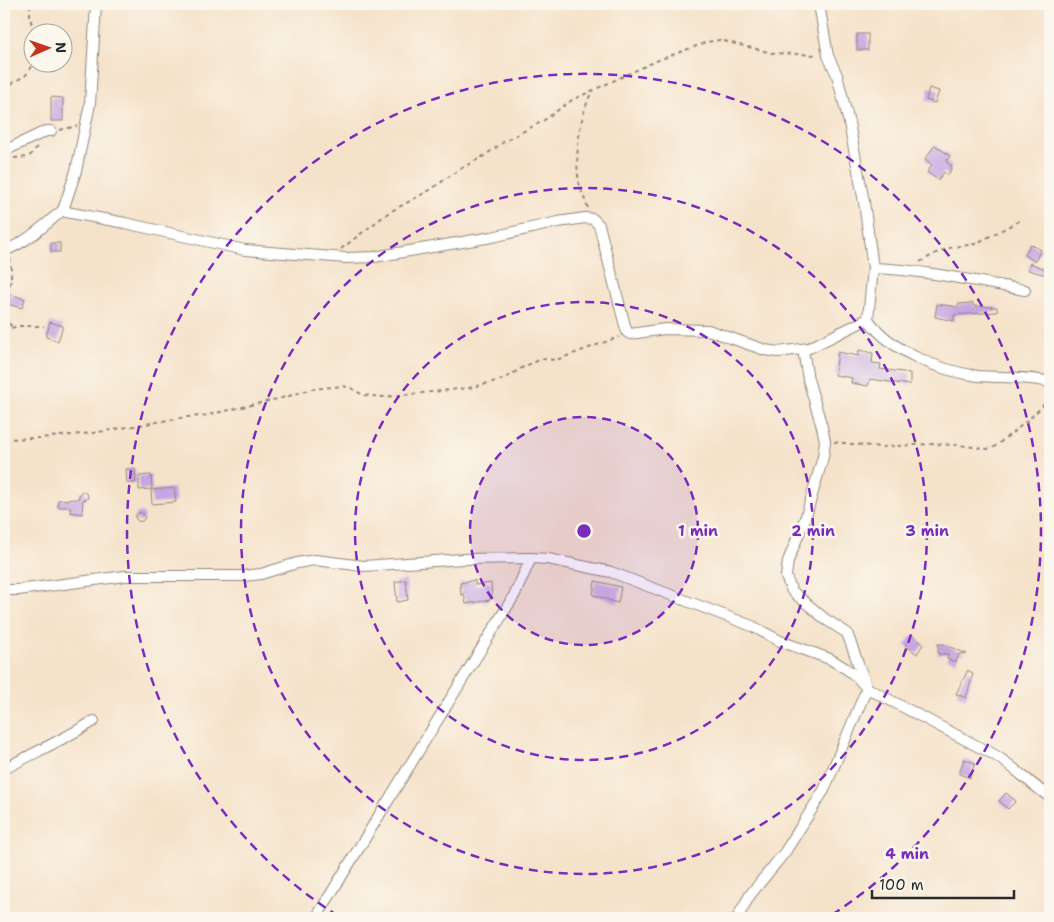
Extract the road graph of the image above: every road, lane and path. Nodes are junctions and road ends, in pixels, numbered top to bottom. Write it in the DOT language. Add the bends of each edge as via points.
graph roads {
  1 [pos="30,4"];
  2 [pos="96,4"];
  3 [pos="819,4"];
  4 [pos="31,22"];
  5 [pos="828,56"];
  6 [pos="28,72"];
  7 [pos="4,88"];
  8 [pos="593,90"];
  9 [pos="51,131"];
  10 [pos="4,151"];
  11 [pos="64,209"];
  12 [pos="594,219"];
  13 [pos="1019,222"];
  14 [pos="7,252"];
  15 [pos="331,256"];
  16 [pos="873,268"];
  17 [pos="902,269"];
  18 [pos="1024,290"];
  19 [pos="9,292"];
  20 [pos="4,295"];
  21 [pos="4,300"];
  22 [pos="4,317"];
  23 [pos="868,318"];
  24 [pos="44,326"];
  25 [pos="12,327"];
  26 [pos="4,330"];
  27 [pos="630,334"];
  28 [pos="803,350"];
  29 [pos="1050,382"];
  30 [pos="1050,399"];
  31 [pos="4,439"];
  32 [pos="825,441"];
  33 [pos="531,558"];
  34 [pos="4,590"];
  35 [pos="867,688"];
  36 [pos="94,721"];
  37 [pos="4,769"];
  38 [pos="1050,797"];
  39 [pos="316,918"];
  40 [pos="737,918"];
  1 -- 4 [label="path"];
  2 -- 11 [label="street" via="90,104 76,171"];
  3 -- 5 [label="street"];
  5 -- 8 [label="path" via="772,53 720,40 656,61"];
  5 -- 16 [label="street" via="837,75 849,123"];
  6 -- 7 [label="path"];
  8 -- 12 [label="path" via="587,101 579,140 578,181"];
  8 -- 15 [label="path" via="388,214"];
  9 -- 10 [label="street"];
  11 -- 14 [label="street"];
  11 -- 15 [label="street" via="245,250"];
  12 -- 15 [label="street" via="558,222 492,237 374,256"];
  12 -- 27 [label="street" via="599,226"];
  13 -- 17 [label="path" via="974,244 938,252"];
  14 -- 19 [label="path" via="11,275"];
  16 -- 17 [label="street"];
  16 -- 23 [label="street"];
  17 -- 18 [label="street"];
  19 -- 20 [label="path"];
  19 -- 21 [label="path"];
  22 -- 25 [label="path"];
  23 -- 28 [label="street"];
  23 -- 29 [label="street" via="896,348 942,368 976,376"];
  24 -- 25 [label="path"];
  25 -- 26 [label="path"];
  27 -- 28 [label="street" via="665,329 708,330 765,350"];
  27 -- 31 [label="path" via="556,360 542,358 504,379 469,388 384,397 363,396 344,386 312,389 203,416 93,433"];
  28 -- 32 [label="street"];
  30 -- 32 [label="path" via="993,448 932,444 880,447"];
  32 -- 35 [label="street" via="786,577 792,591 847,634"];
  33 -- 34 [label="street" via="364,566 315,560 243,576 125,576"];
  33 -- 35 [label="street" via="611,572 752,626 846,668"];
  33 -- 39 [label="street" via="515,594"];
  35 -- 38 [label="street" via="992,752"];
  35 -- 40 [label="street" via="816,803"];
  36 -- 37 [label="street"];
}
